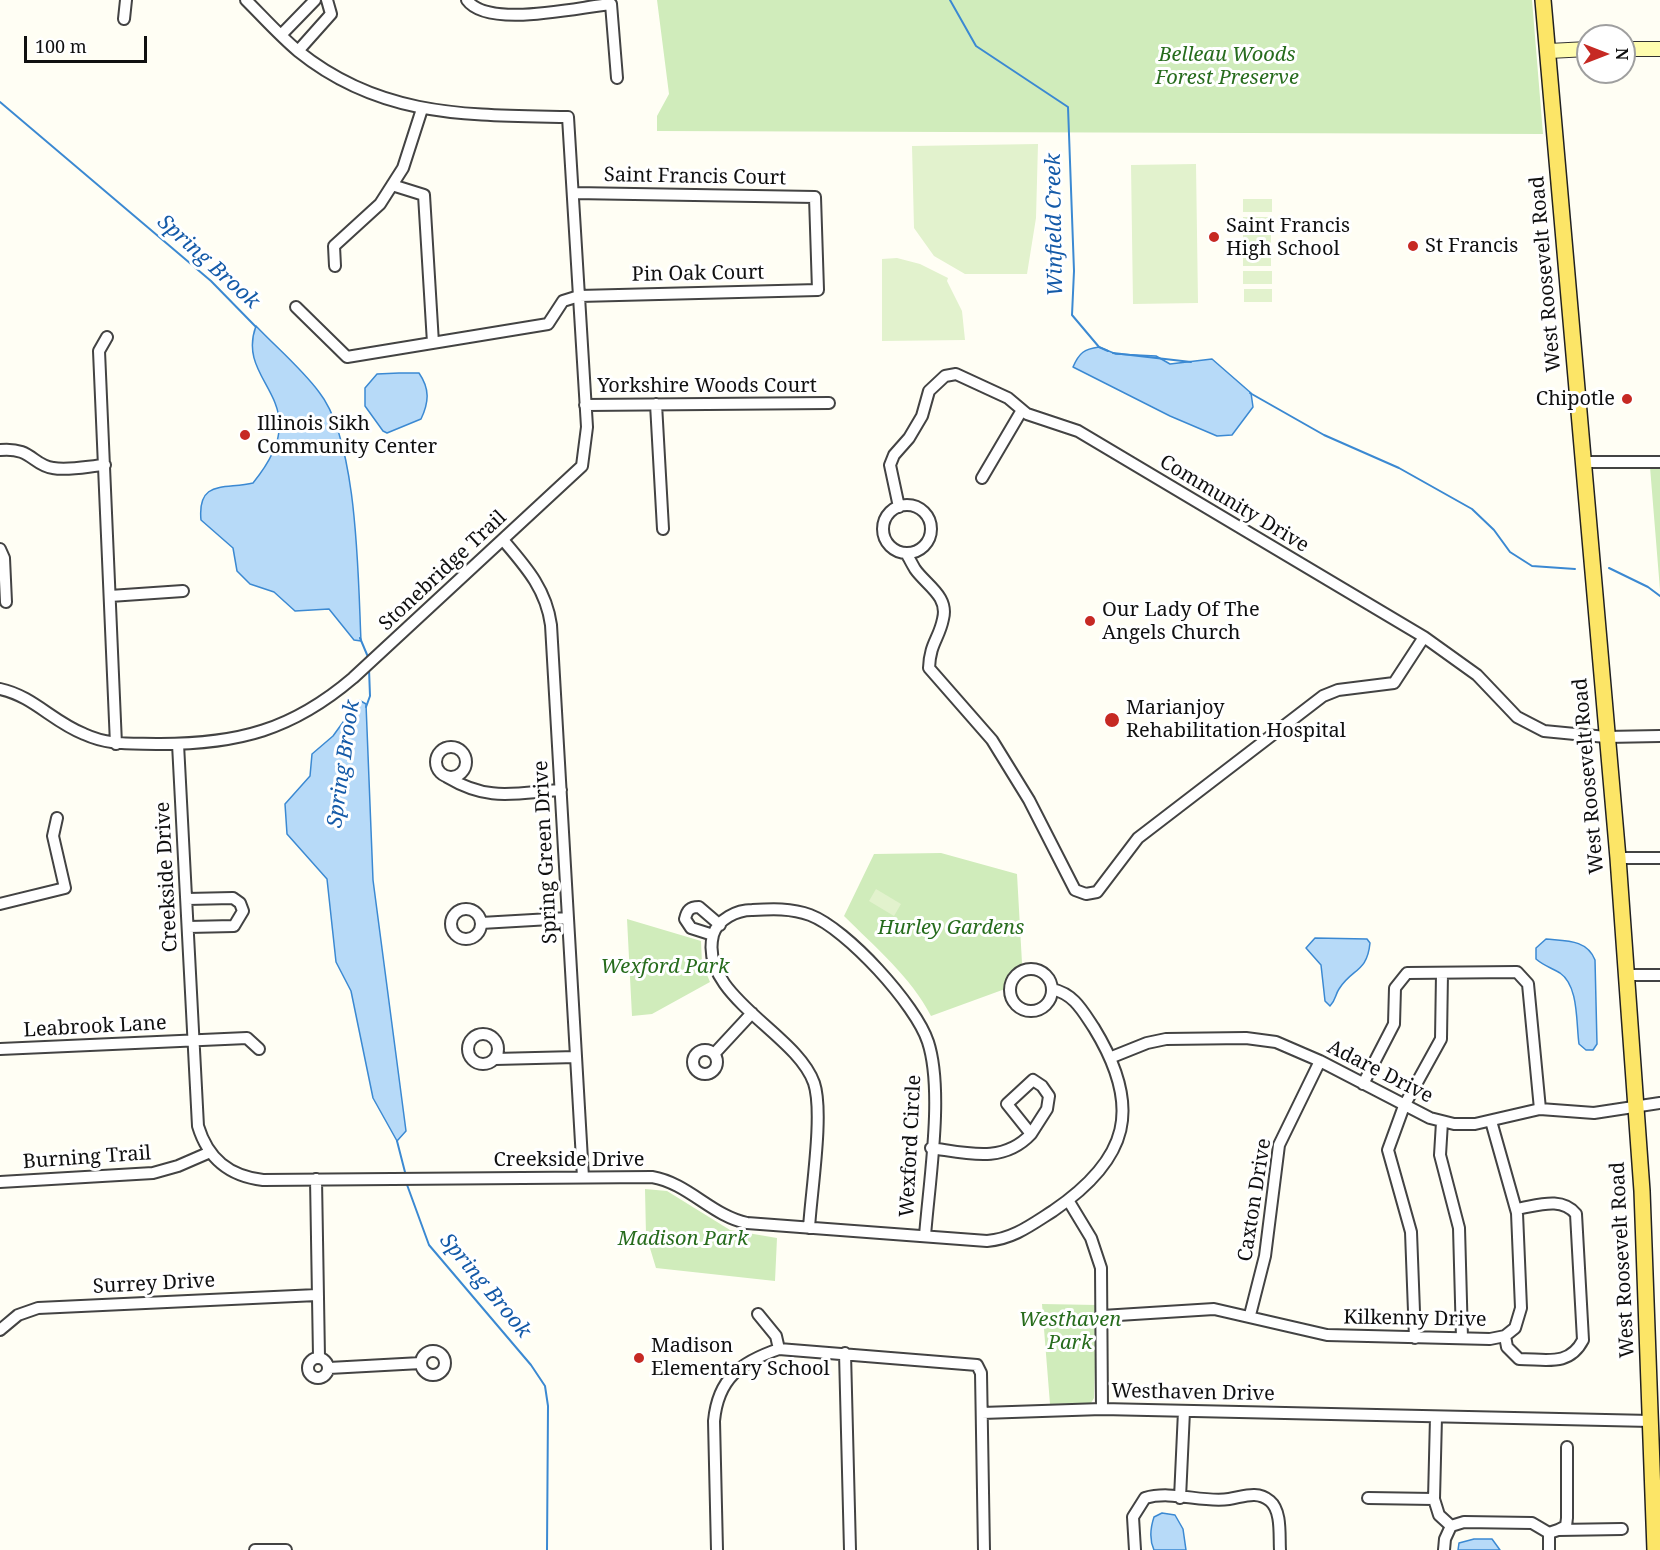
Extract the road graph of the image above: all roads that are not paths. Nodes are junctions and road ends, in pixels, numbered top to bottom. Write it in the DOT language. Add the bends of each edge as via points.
graph roads {
  1 [pos="126,0"];
  2 [pos="246,0"];
  3 [pos="315,0"];
  4 [pos="327,0"];
  5 [pos="467,0"];
  6 [pos="1543,0"];
  7 [pos="560,5"];
  8 [pos="124,19"];
  9 [pos="281,35"];
  10 [pos="1636,49"];
  11 [pos="1660,49"];
  12 [pos="1576,50"];
  13 [pos="298,51"];
  14 [pos="1548,51"];
  15 [pos="617,78"];
  16 [pos="422,109"];
  17 [pos="392,185"];
  18 [pos="574,193"];
  19 [pos="335,266"];
  20 [pos="818,290"];
  21 [pos="579,296"];
  22 [pos="296,307"];
  23 [pos="107,337"];
  24 [pos="433,343"];
  25 [pos="656,404"];
  26 [pos="829,404"];
  27 [pos="585,405"];
  28 [pos="1022,410"];
  29 [pos="0,450"];
  30 [pos="1583,462"];
  31 [pos="1660,462"];
  32 [pos="105,465"];
  33 [pos="982,478"];
  34 [pos="899,507"];
  35 [pos="663,529"];
  36 [pos="503,540"];
  37 [pos="0,549"];
  38 [pos="906,553"];
  39 [pos="2,568"];
  40 [pos="183,591"];
  41 [pos="110,596"];
  42 [pos="6,602"];
  43 [pos="1424,637"];
  44 [pos="0,689"];
  45 [pos="1660,736"];
  46 [pos="1606,737"];
  47 [pos="116,744"];
  48 [pos="178,744"];
  49 [pos="447,777"];
  50 [pos="561,790"];
  51 [pos="57,818"];
  52 [pos="1617,858"];
  53 [pos="1660,858"];
  54 [pos="188,899"];
  55 [pos="0,904"];
  56 [pos="568,918"];
  57 [pos="481,923"];
  58 [pos="720,925"];
  59 [pos="188,927"];
  60 [pos="713,935"];
  61 [pos="1442,973"];
  62 [pos="1625,975"];
  63 [pos="1660,975"];
  64 [pos="1052,989"];
  65 [pos="752,1012"];
  66 [pos="193,1040"];
  67 [pos="0,1049"];
  68 [pos="260,1049"];
  69 [pos="714,1054"];
  70 [pos="576,1057"];
  71 [pos="1112,1057"];
  72 [pos="495,1059"];
  73 [pos="1320,1061"];
  74 [pos="1363,1084"];
  75 [pos="1660,1103"];
  76 [pos="1404,1106"];
  77 [pos="1636,1107"];
  78 [pos="1540,1109"];
  79 [pos="1491,1121"];
  80 [pos="1442,1122"];
  81 [pos="1031,1134"];
  82 [pos="931,1148"];
  83 [pos="208,1153"];
  84 [pos="583,1177"];
  85 [pos="316,1179"];
  86 [pos="0,1182"];
  87 [pos="1068,1200"];
  88 [pos="1516,1209"];
  89 [pos="809,1227"];
  90 [pos="925,1236"];
  91 [pos="317,1295"];
  92 [pos="758,1314"];
  93 [pos="1250,1315"];
  94 [pos="1102,1316"];
  95 [pos="0,1330"];
  96 [pos="1505,1336"];
  97 [pos="1415,1338"];
  98 [pos="1462,1338"];
  99 [pos="778,1349"];
  100 [pos="845,1353"];
  101 [pos="319,1357"];
  102 [pos="1655,1362"];
  103 [pos="421,1363"];
  104 [pos="329,1368"];
  105 [pos="1102,1409"];
  106 [pos="1184,1411"];
  107 [pos="982,1413"];
  108 [pos="1436,1417"];
  109 [pos="1651,1421"];
  110 [pos="1566,1447"];
  111 [pos="1656,1469"];
  112 [pos="1180,1498"];
  113 [pos="1368,1498"];
  114 [pos="1434,1499"];
  115 [pos="1451,1526"];
  116 [pos="1622,1529"];
  117 [pos="1553,1532"];
  118 [pos="255,1550"];
  119 [pos="286,1550"];
  120 [pos="717,1550"];
  121 [pos="850,1550"];
  122 [pos="984,1550"];
  123 [pos="1136,1550"];
  124 [pos="1280,1550"];
  125 [pos="1444,1550"];
  126 [pos="1549,1550"];
  127 [pos="1655,1550"];
  1 -- 8 [label="street"];
  2 -- 9 [label="street"];
  3 -- 9 [label="street"];
  4 -- 13 [label="street" via="331,14"];
  5 -- 7 [label="street" via="473,8 493,15"];
  6 -- 14 [label="main road, West Roosevelt Road"];
  7 -- 15 [label="street" via="610,4"];
  9 -- 13 [label="street"];
  10 -- 11 [label="main road"];
  12 -- 14 [label="main road"];
  13 -- 16 [label="street" via="354,86"];
  14 -- 30 [label="main road, West Roosevelt Road"];
  16 -- 17 [label="street" via="403,168"];
  16 -- 18 [label="street, Stonebridge Trail" via="458,114 568,117"];
  17 -- 19 [label="street" via="380,204 334,246"];
  17 -- 24 [label="street" via="424,195"];
  18 -- 20 [label="street, Saint Francis Court" via="815,197"];
  18 -- 21 [label="street, Stonebridge Trail"];
  20 -- 21 [label="street, Pin Oak Court"];
  21 -- 24 [label="street" via="563,301 548,324"];
  21 -- 27 [label="street, Stonebridge Trail"];
  22 -- 24 [label="street" via="347,357"];
  23 -- 32 [label="street" via="99,351"];
  25 -- 26 [label="street, Yorkshire Woods Court"];
  25 -- 27 [label="street, Yorkshire Woods Court"];
  25 -- 35 [label="street"];
  27 -- 36 [label="street, Stonebridge Trail" via="587,437 582,466"];
  28 -- 33 [label="street"];
  28 -- 34 [label="street, Community Drive" via="1008,398 956,374 934,383 922,416 890,465"];
  28 -- 43 [label="street, Community Drive" via="1078,431"];
  29 -- 32 [label="street" via="15,449 51,468"];
  30 -- 31 [label="street"];
  30 -- 46 [label="main road, West Roosevelt Road"];
  32 -- 41 [label="street"];
  34 -- 38 [label="street" via="887,515 884,536 893,548"];
  34 -- 38 [label="street" via="915,507 930,525 922,548"];
  36 -- 48 [label="street, Stonebridge Trail" via="319,705 274,728 226,741"];
  36 -- 50 [label="street, Spring Green Drive" via="538,584 550,614"];
  37 -- 39 [label="street"];
  38 -- 43 [label="street" via="915,569 939,593 943,607 944,619 932,643 929,668 992,740 1029,800 1062,868 1076,890 1086,894 1097,892 1138,838 1323,696 1338,690 1394,683"];
  39 -- 42 [label="street"];
  40 -- 41 [label="street"];
  41 -- 47 [label="street"];
  43 -- 46 [label="street, Community Drive" via="1477,675 1517,717 1544,731"];
  44 -- 47 [label="street, Stonebridge Trail" via="32,700 82,734"];
  45 -- 46 [label="street, Community Drive"];
  46 -- 52 [label="main road, West Roosevelt Road"];
  47 -- 48 [label="street, Stonebridge Trail"];
  48 -- 54 [label="street, Creekside Drive"];
  49 -- 50 [label="street" via="468,790 487,794"];
  50 -- 56 [label="street, Spring Green Drive"];
  51 -- 55 [label="street" via="53,836 65,888"];
  52 -- 53 [label="street"];
  52 -- 62 [label="main road, West Roosevelt Road"];
  54 -- 59 [label="street, Creekside Drive"];
  54 -- 59 [label="street" via="233,898 243,911 234,926"];
  56 -- 57 [label="street"];
  56 -- 70 [label="street, Spring Green Drive"];
  58 -- 60 [label="street, Wexford Circle"];
  58 -- 60 [label="street" via="699,906 687,912 685,919 691,927"];
  58 -- 82 [label="street, Wexford Circle" via="727,917 745,910 786,909 810,915 830,926 896,987 918,1020 931,1053 935,1085"];
  59 -- 66 [label="street, Creekside Drive"];
  60 -- 65 [label="street" via="717,972"];
  61 -- 74 [label="street" via="1407,973 1400,979 1395,988 1394,1024"];
  61 -- 76 [label="street" via="1441,1040"];
  61 -- 78 [label="street" via="1517,972 1528,984"];
  62 -- 63 [label="street"];
  62 -- 77 [label="main road, West Roosevelt Road"];
  64 -- 71 [label="street, Creekside Drive" via="1072,997"];
  65 -- 69 [label="street"];
  65 -- 89 [label="street" via="799,1057 816,1092"];
  66 -- 67 [label="street, Leabrook Lane"];
  66 -- 68 [label="street, Leabrook Lane" via="247,1038"];
  66 -- 83 [label="street, Creekside Drive" via="198,1126"];
  70 -- 72 [label="street"];
  70 -- 84 [label="street, Spring Green Drive"];
  71 -- 73 [label="street, Adare Drive" via="1166,1039 1246,1038 1276,1042"];
  71 -- 87 [label="street, Creekside Drive" via="1122,1093 1119,1136 1103,1168"];
  73 -- 74 [label="street, Adare Drive"];
  73 -- 93 [label="street, Caxton Drive" via="1279,1145 1265,1256"];
  74 -- 76 [label="street, Adare Drive"];
  75 -- 77 [label="street, Adare Drive"];
  76 -- 80 [label="street, Adare Drive"];
  76 -- 97 [label="street" via="1388,1150 1411,1232"];
  77 -- 78 [label="street, Adare Drive" via="1594,1113"];
  77 -- 102 [label="main road, West Roosevelt Road"];
  78 -- 79 [label="street, Adare Drive"];
  79 -- 80 [label="street, Adare Drive" via="1469,1125"];
  79 -- 88 [label="street, Kilkenny Drive"];
  80 -- 98 [label="street" via="1440,1155 1459,1228"];
  81 -- 81 [label="street" via="1047,1109 1049,1096 1033,1080 1007,1104"];
  81 -- 82 [label="street" via="1020,1146 992,1156"];
  82 -- 90 [label="street, Wexford Circle"];
  83 -- 85 [label="street, Creekside Drive" via="230,1170 253,1179"];
  83 -- 86 [label="street, Burning Trail" via="153,1173"];
  84 -- 85 [label="street, Creekside Drive"];
  84 -- 89 [label="street, Creekside Drive" via="660,1179 733,1219"];
  85 -- 91 [label="street"];
  87 -- 90 [label="street, Creekside Drive" via="1006,1238 987,1241"];
  87 -- 94 [label="street" via="1099,1257"];
  88 -- 96 [label="street, Kilkenny Drive" via="1521,1308 1515,1328"];
  88 -- 96 [label="street" via="1552,1203 1576,1214 1583,1340 1577,1352 1566,1359 1519,1359 1507,1347"];
  89 -- 90 [label="street, Creekside Drive"];
  91 -- 95 [label="street, Surrey Drive" via="38,1308 18,1314"];
  91 -- 101 [label="street"];
  92 -- 99 [label="street" via="776,1336"];
  93 -- 94 [label="street, Kilkenny Drive" via="1214,1309"];
  93 -- 97 [label="street, Kilkenny Drive" via="1327,1335"];
  94 -- 105 [label="street"];
  96 -- 98 [label="street, Kilkenny Drive"];
  97 -- 98 [label="street, Kilkenny Drive"];
  99 -- 100 [label="street"];
  99 -- 120 [label="street" via="736,1369 716,1404"];
  100 -- 107 [label="street" via="974,1363 981,1371"];
  100 -- 121 [label="street"];
  101 -- 104 [label="street"];
  101 -- 104 [label="street" via="309,1363 310,1375 322,1378"];
  102 -- 109 [label="main road, West Roosevelt Road"];
  103 -- 104 [label="street"];
  105 -- 106 [label="street, Westhaven Drive"];
  105 -- 107 [label="street, Westhaven Drive"];
  106 -- 108 [label="street, Westhaven Drive"];
  106 -- 112 [label="street"];
  107 -- 122 [label="street"];
  108 -- 109 [label="street, Westhaven Drive"];
  108 -- 114 [label="street"];
  109 -- 111 [label="main road, West Roosevelt Road"];
  110 -- 117 [label="street" via="1566,1526"];
  111 -- 127 [label="main road, West Roosevelt Road"];
  112 -- 123 [label="street" via="1153,1496 1140,1503 1133,1516"];
  112 -- 124 [label="street" via="1265,1498 1275,1508"];
  113 -- 114 [label="street"];
  114 -- 115 [label="street" via="1439,1515"];
  115 -- 117 [label="street" via="1464,1522 1532,1523"];
  115 -- 125 [label="street"];
  116 -- 117 [label="street"];
  117 -- 126 [label="street"];
  118 -- 119 [label="street"];
}
